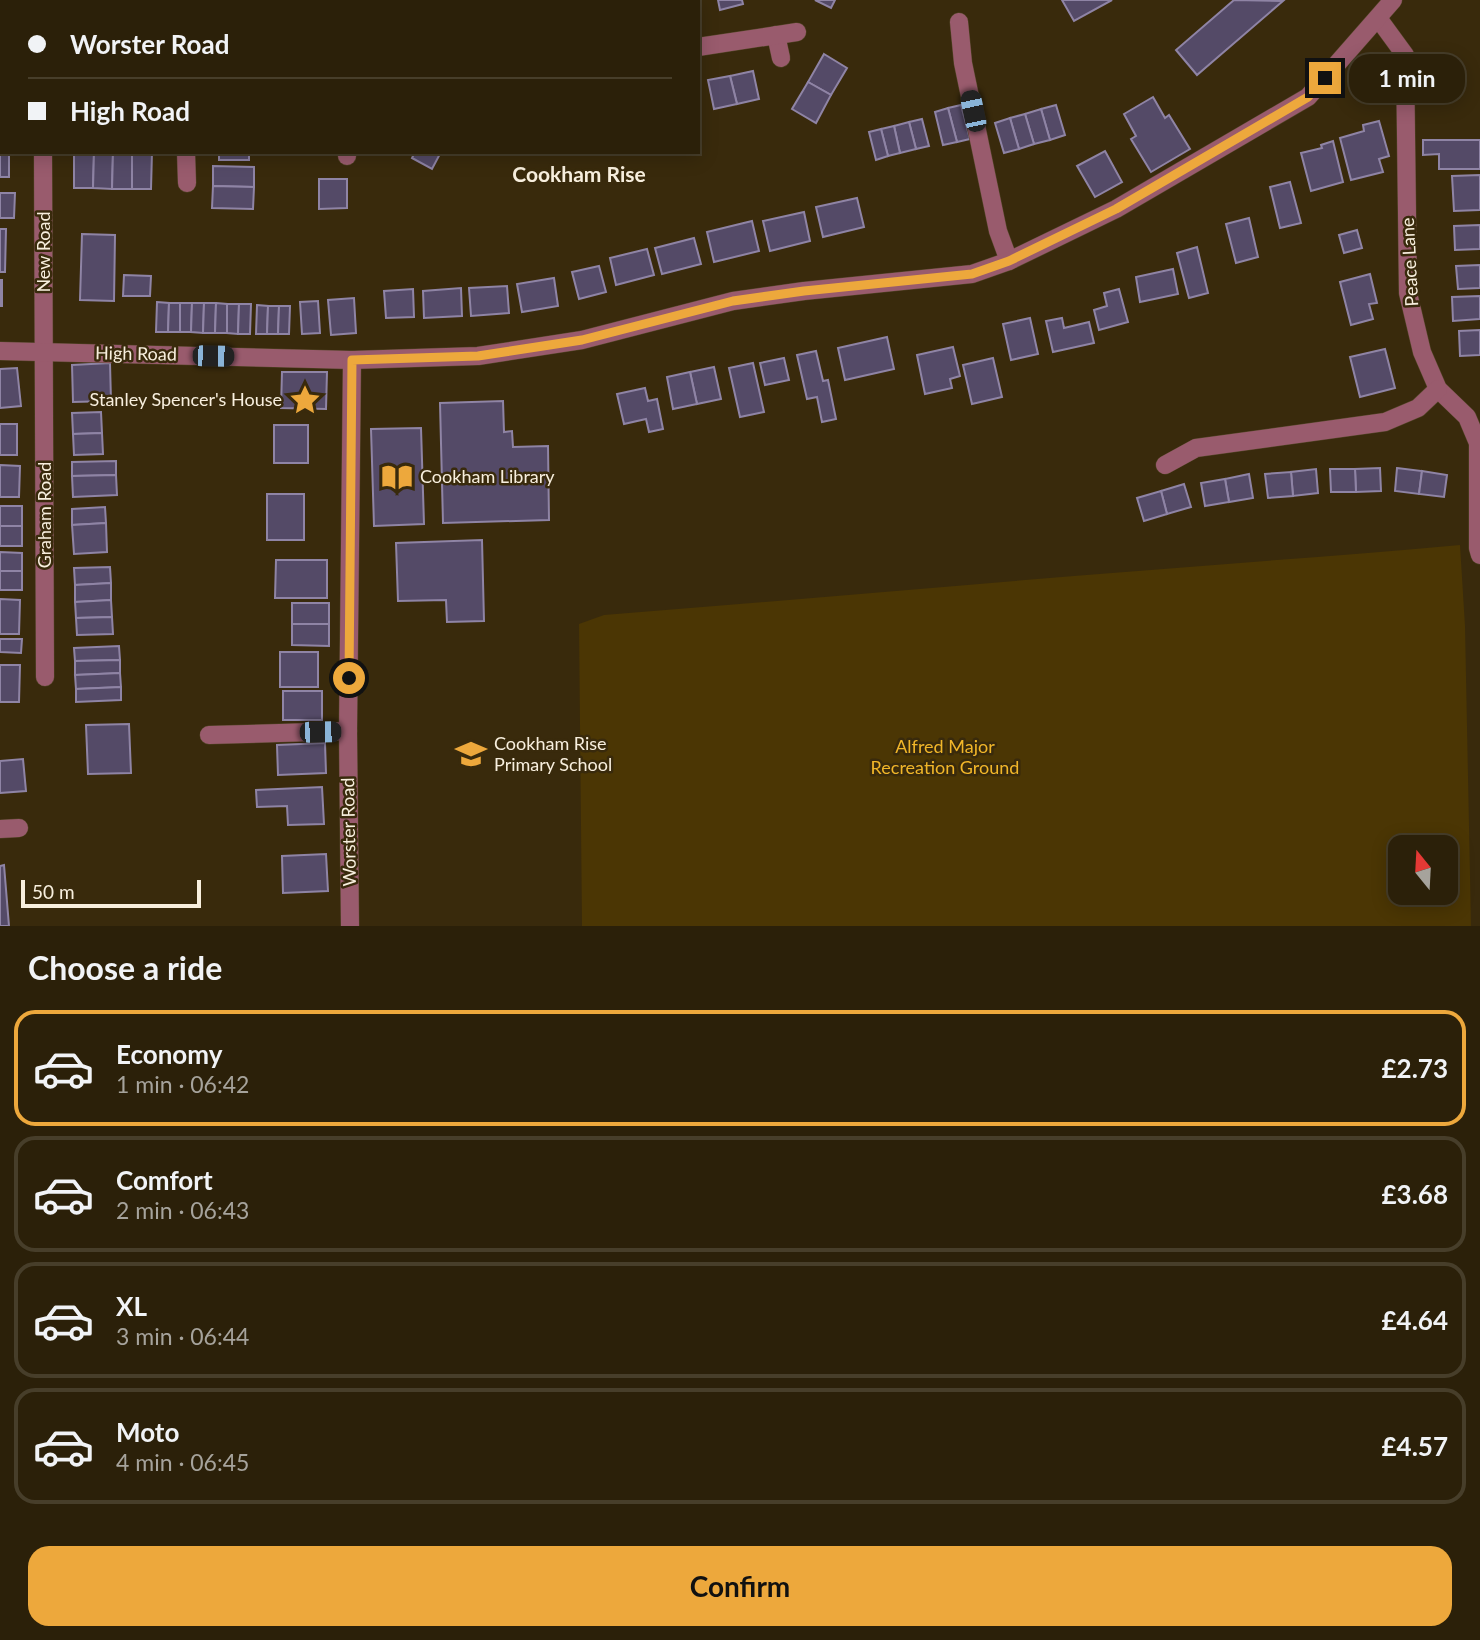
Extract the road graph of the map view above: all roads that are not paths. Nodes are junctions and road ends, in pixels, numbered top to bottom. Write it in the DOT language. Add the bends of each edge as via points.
graph roads {
  1 [pos="1394,0"];
  2 [pos="1378,18"];
  3 [pos="959,22"];
  4 [pos="797,32"];
  5 [pos="776,35"];
  6 [pos="700,47"];
  7 [pos="781,58"];
  8 [pos="43,154"];
  9 [pos="186,154"];
  10 [pos="187,183"];
  11 [pos="1009,261"];
  12 [pos="0,351"];
  13 [pos="45,352"];
  14 [pos="352,360"];
  15 [pos="1438,389"];
  16 [pos="1165,465"];
  17 [pos="1480,555"];
  18 [pos="45,677"];
  19 [pos="348,731"];
  20 [pos="209,735"];
  21 [pos="19,828"];
  22 [pos="0,829"];
  23 [pos="350,926"];
  1 -- 2 [label="street, High Road"];
  2 -- 11 [label="street, High Road" via="1308,97 1116,209"];
  2 -- 15 [label="street, Peace Lane" via="1405,55 1408,293 1422,352"];
  3 -- 11 [label="street" via="963,63 998,231"];
  4 -- 5 [label="street"];
  5 -- 6 [label="street"];
  5 -- 7 [label="street"];
  8 -- 13 [label="street, New Road"];
  9 -- 10 [label="street"];
  11 -- 14 [label="street, High Road" via="972,274 733,301 582,340 478,356"];
  12 -- 13 [label="street, High Road"];
  13 -- 14 [label="street, High Road"];
  13 -- 18 [label="street, Graham Road"];
  14 -- 19 [label="street, Worster Road"];
  15 -- 16 [label="street" via="1418,408 1385,422 1196,448"];
  15 -- 17 [label="street" via="1467,417 1478,443"];
  19 -- 20 [label="street"];
  19 -- 23 [label="street, Worster Road"];
  21 -- 22 [label="street"];
}
